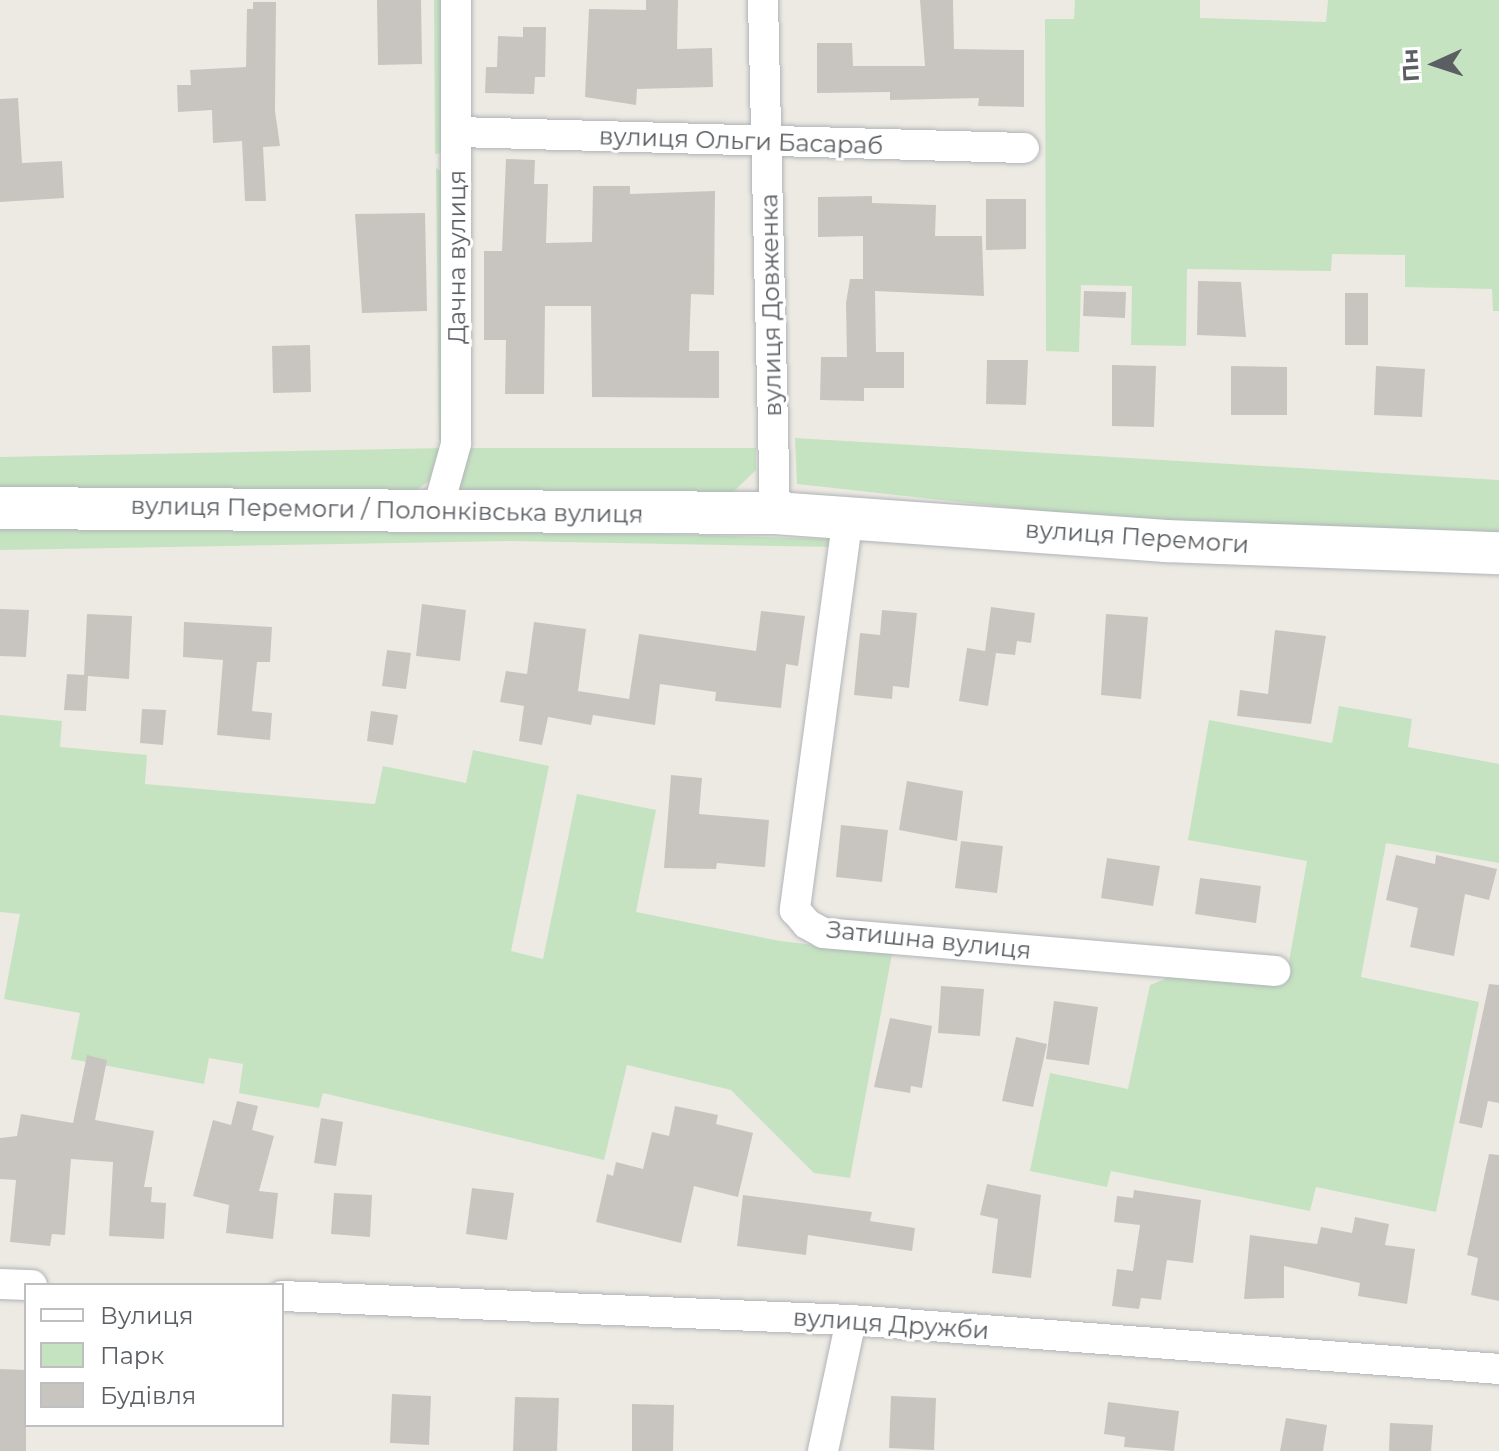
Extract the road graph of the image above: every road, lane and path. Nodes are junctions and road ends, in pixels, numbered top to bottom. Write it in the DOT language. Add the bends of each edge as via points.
graph roads {
  1 [pos="456,0"];
  2 [pos="763,0"];
  3 [pos="458,132"];
  4 [pos="768,143"];
  5 [pos="1024,148"];
  6 [pos="0,508"];
  7 [pos="437,512"];
  8 [pos="775,513"];
  9 [pos="848,516"];
  10 [pos="1499,553"];
  11 [pos="1275,971"];
  12 [pos="0,1284"];
  13 [pos="24,1285"];
  14 [pos="284,1296"];
  15 [pos="851,1320"];
  16 [pos="1499,1369"];
  17 [pos="823,1451"];
  1 -- 3 [label="street, Дачна вулиця"];
  2 -- 4 [label="street, вулиця Довженка"];
  3 -- 4 [label="street, вулиця Ольги Басараб"];
  3 -- 7 [label="street, Дачна вулиця" via="456,444"];
  4 -- 5 [label="street, вулиця Ольги Басараб"];
  4 -- 8 [label="street, вулиця Довженка"];
  6 -- 7 [label="main road, вулиця Перемоги / Полонківська вулиця"];
  7 -- 8 [label="main road, вулиця Перемоги / Полонківська вулиця"];
  8 -- 9 [label="main road, вулиця Перемоги"];
  9 -- 10 [label="main road, вулиця Перемоги" via="1166,541"];
  9 -- 11 [label="street, Затишна вулиця" via="795,910 807,924 823,933"];
  12 -- 13 [label="street"];
  14 -- 15 [label="street, вулиця Дружби"];
  15 -- 16 [label="street, вулиця Дружби"];
  15 -- 17 [label="street"];
}
